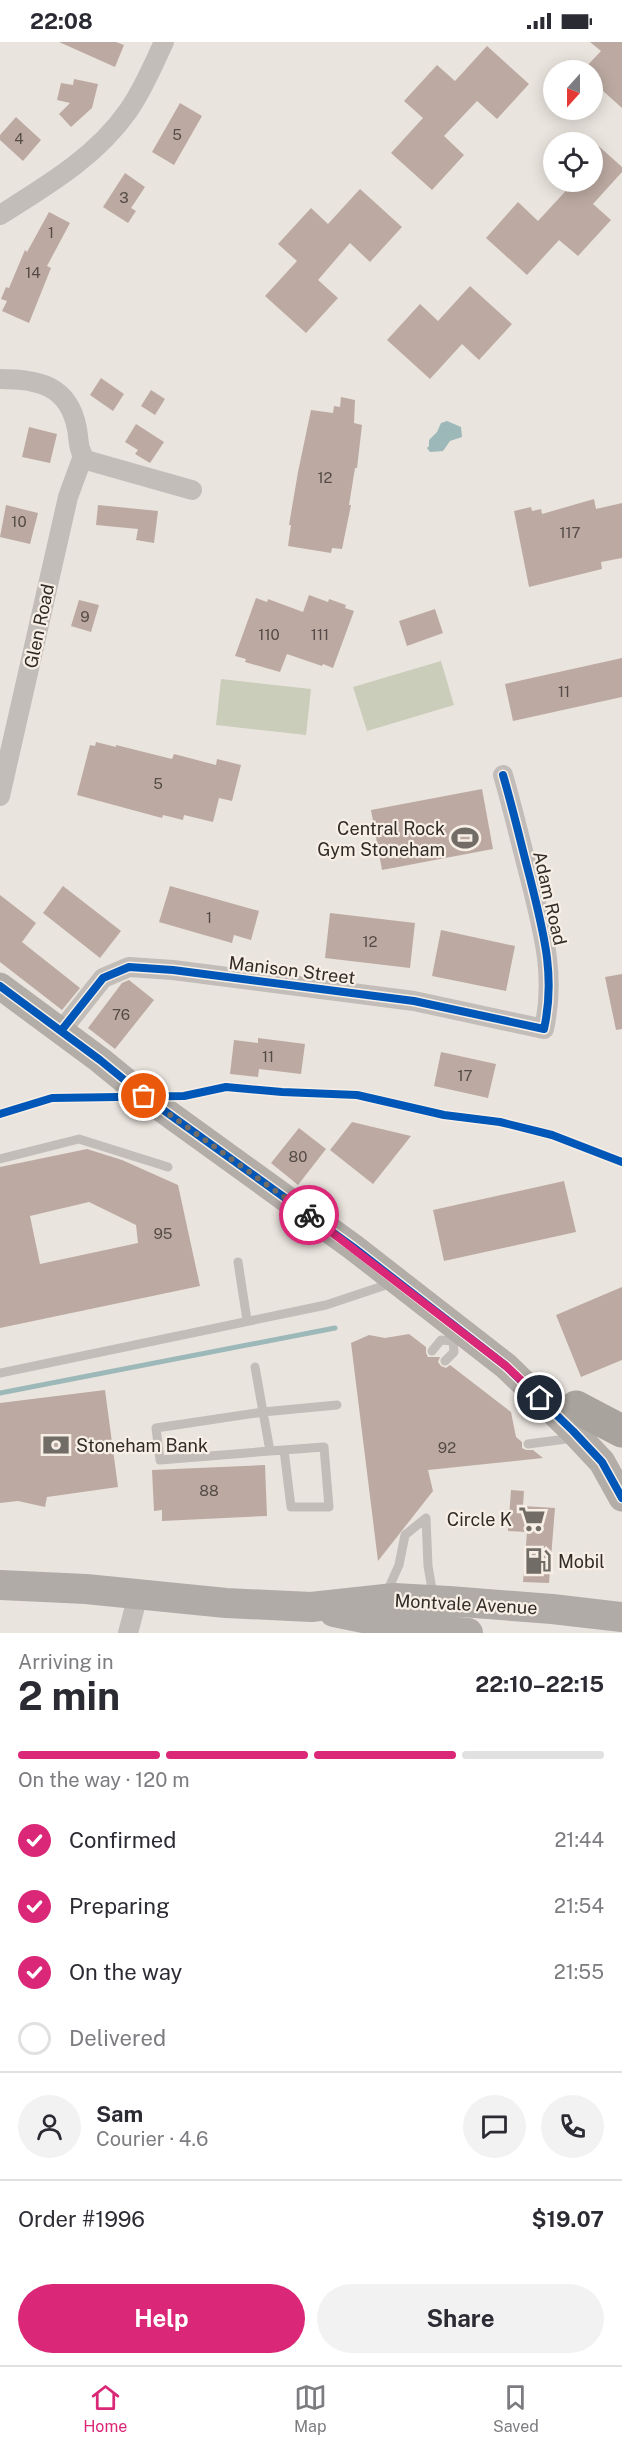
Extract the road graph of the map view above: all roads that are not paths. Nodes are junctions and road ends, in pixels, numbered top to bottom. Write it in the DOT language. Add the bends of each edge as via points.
graph roads {
  1 [pos="164,42"];
  2 [pos="0,215"];
  3 [pos="0,379"];
  4 [pos="83,456"];
  5 [pos="192,490"];
  6 [pos="503,775"];
  7 [pos="0,796"];
  8 [pos="0,986"];
  9 [pos="544,1029"];
  10 [pos="61,1031"];
  11 [pos="0,1159"];
  12 [pos="168,1167"];
  13 [pos="238,1262"];
  14 [pos="398,1282"];
  15 [pos="247,1320"];
  16 [pos="457,1336"];
  17 [pos="432,1351"];
  18 [pos="445,1361"];
  19 [pos="255,1367"];
  20 [pos="0,1373"];
  21 [pos="337,1405"];
  22 [pos="263,1412"];
  23 [pos="578,1422"];
  24 [pos="622,1431"];
  25 [pos="528,1444"];
  26 [pos="284,1450"];
  27 [pos="270,1451"];
  28 [pos="622,1458"];
  29 [pos="622,1498"];
  30 [pos="0,1585"];
  31 [pos="138,1595"];
  32 [pos="384,1599"];
  33 [pos="434,1600"];
  34 [pos="311,1607"];
  35 [pos="622,1617"];
  36 [pos="128,1633"];
  37 [pos="468,1633"];
  1 -- 2 [label="street" via="135,102 105,139 66,172"];
  3 -- 4 [label="street" via="37,381 58,394 75,422"];
  4 -- 5 [label="street" via="91,462"];
  4 -- 7 [label="street, Glen Road" via="68,497"];
  6 -- 9 [label="street, Adam Road" via="548,957"];
  8 -- 10 [label="street"];
  9 -- 10 [label="street, Manison Street" via="414,1001 129,967 103,978"];
  10 -- 14 [label="street"];
  11 -- 12 [label="lane" via="79,1139"];
  13 -- 15 [label="lane"];
  14 -- 15 [label="lane" via="326,1305"];
  14 -- 16 [label="street"];
  15 -- 20 [label="lane"];
  16 -- 17 [label="lane" via="441,1340"];
  16 -- 18 [label="lane" via="454,1352"];
  16 -- 23 [label="street" via="506,1366"];
  19 -- 22 [label="lane"];
  21 -- 22 [label="lane"];
  22 -- 27 [label="lane"];
  22 -- 27 [label="lane" via="156,1428 160,1460"];
  23 -- 24 [label="highway"];
  23 -- 25 [label="lane"];
  23 -- 28 [label="street"];
  23 -- 29 [label="street"];
  26 -- 26 [label="lane" via="291,1507 329,1507 324,1447"];
  26 -- 27 [label="lane"];
  30 -- 31 [label="main road, Montvale Avenue"];
  31 -- 34 [label="main road, Montvale Avenue"];
  31 -- 36 [label="street"];
  32 -- 33 [label="main road, Montvale Avenue"];
  32 -- 33 [label="lane" via="399,1565 405,1535 426,1518"];
  32 -- 34 [label="main road, Montvale Avenue"];
  33 -- 35 [label="main road, Montvale Avenue"];
  34 -- 37 [label="main road, Montvale Avenue" via="388,1624"];
}
